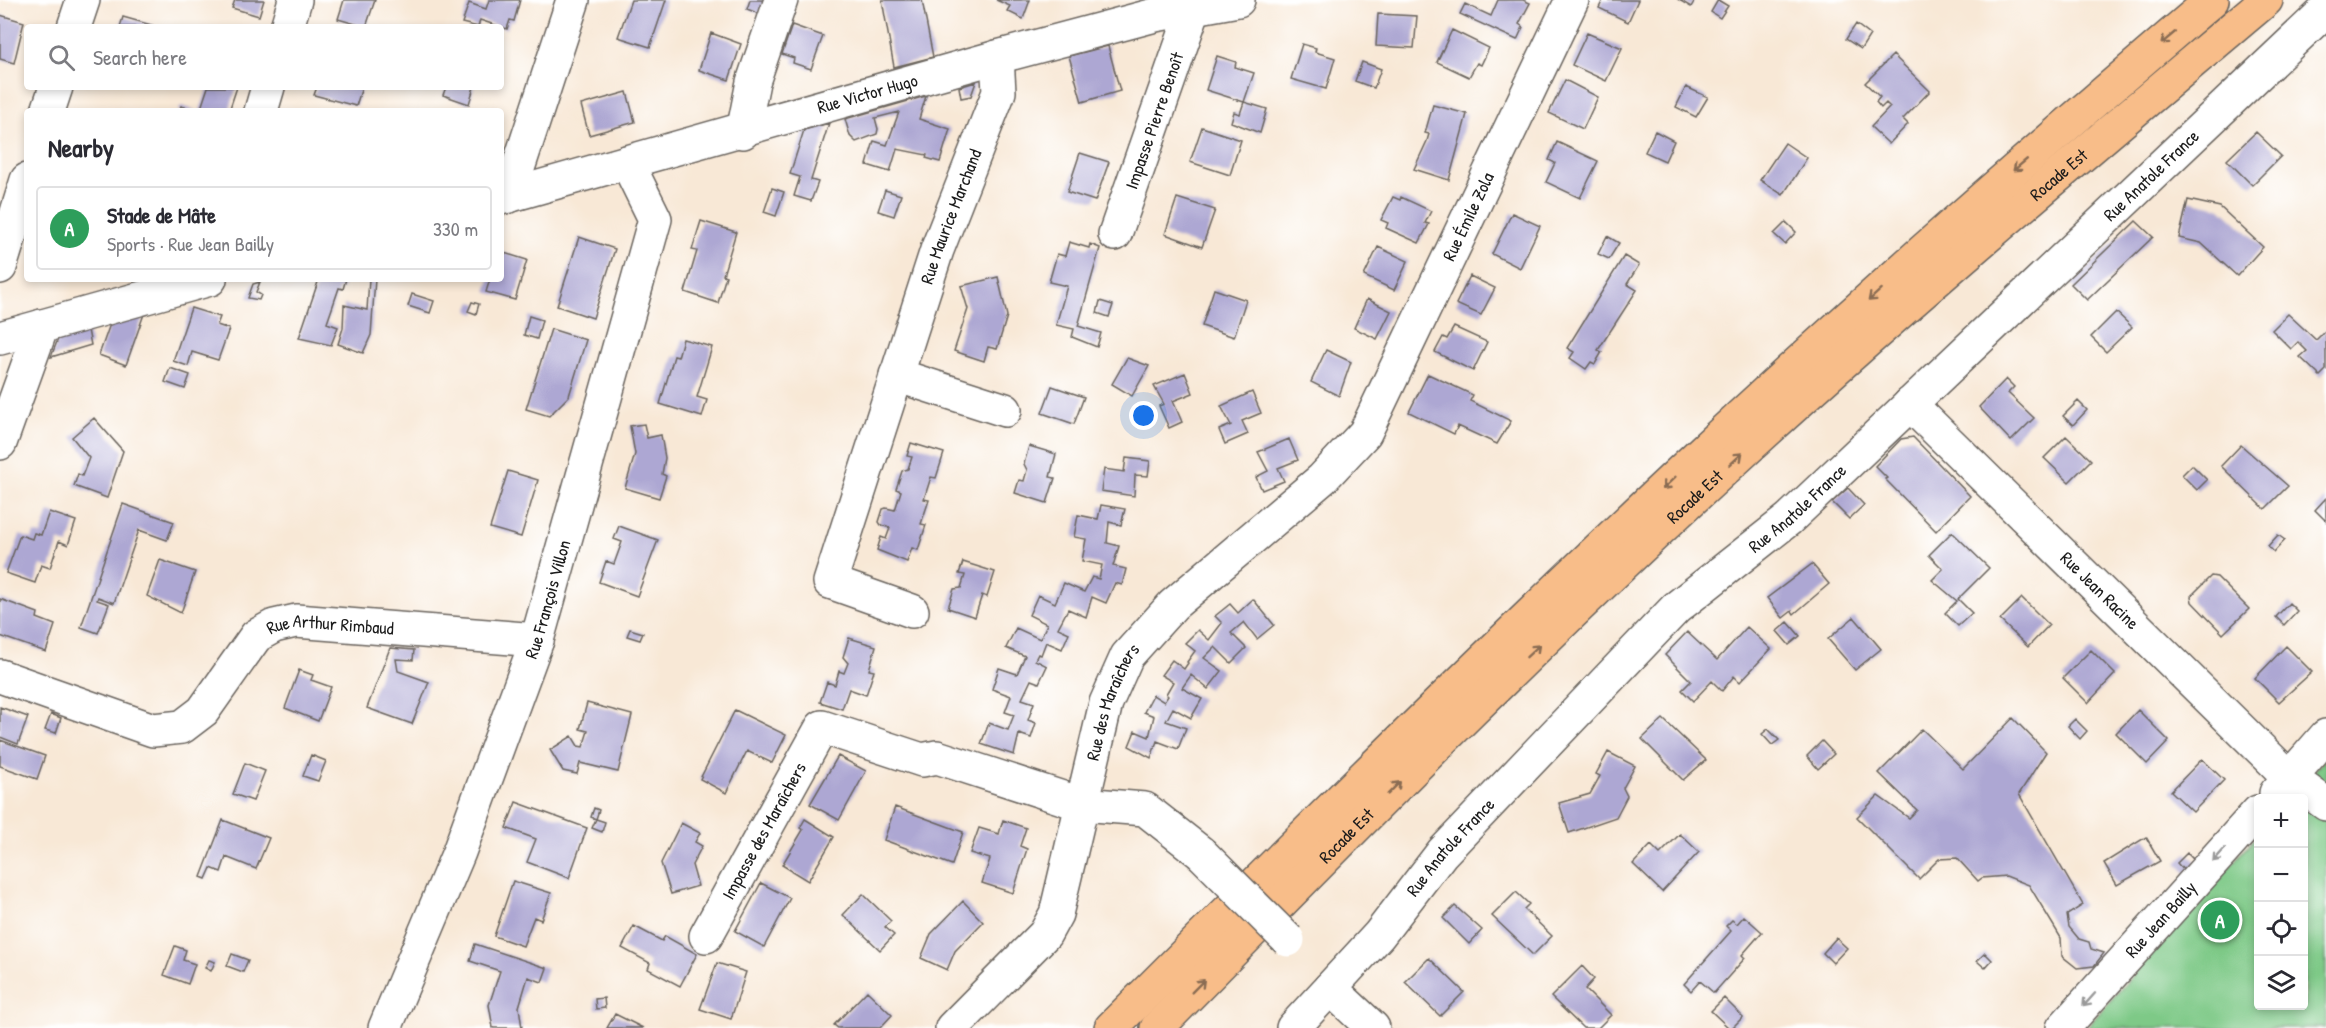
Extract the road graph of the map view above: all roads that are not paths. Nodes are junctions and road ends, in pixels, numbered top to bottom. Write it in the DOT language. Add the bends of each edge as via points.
graph roads {
  1 [pos="83,0"];
  2 [pos="295,0"];
  3 [pos="573,0"];
  4 [pos="781,0"];
  5 [pos="1238,0"];
  6 [pos="1572,0"];
  7 [pos="2212,0"];
  8 [pos="2266,0"];
  9 [pos="1194,8"];
  10 [pos="2326,9"];
  11 [pos="75,24"];
  12 [pos="287,24"];
  13 [pos="997,57"];
  14 [pos="55,90"];
  15 [pos="267,90"];
  16 [pos="49,108"];
  17 [pos="262,108"];
  18 [pos="743,132"];
  19 [pos="627,162"];
  20 [pos="24,190"];
  21 [pos="505,197"];
  22 [pos="1115,234"];
  23 [pos="0,267"];
  24 [pos="199,282"];
  25 [pos="42,326"];
  26 [pos="0,338"];
  27 [pos="896,375"];
  28 [pos="1910,404"];
  29 [pos="1005,410"];
  30 [pos="1365,433"];
  31 [pos="0,443"];
  32 [pos="912,611"];
  33 [pos="537,640"];
  34 [pos="0,676"];
  35 [pos="2326,736"];
  36 [pos="2280,788"];
  37 [pos="1081,804"];
  38 [pos="2326,804"];
  39 [pos="2254,818"];
  40 [pos="706,936"];
  41 [pos="1288,940"];
  42 [pos="1330,988"];
  43 [pos="385,1028"];
  44 [pos="952,1028"];
  45 [pos="1111,1028"];
  46 [pos="1157,1028"];
  47 [pos="1293,1028"];
  48 [pos="1373,1028"];
  49 [pos="2063,1028"];
  1 -- 11 [label="street"];
  2 -- 12 [label="street"];
  3 -- 21 [label="street"];
  4 -- 18 [label="street" via="753,82"];
  5 -- 9 [label="street, Rue Victor Hugo"];
  6 -- 30 [label="street, Rue Émile Zola"];
  7 -- 45 [label="highway, Rocade Est, one-way" via="2000,182 1696,457 1332,807"];
  46 -- 8 [label="highway, Rocade Est, one-way" via="1461,719 1737,458 1995,229"];
  9 -- 13 [label="street, Rue Victor Hugo"];
  9 -- 22 [label="street, Impasse Pierre Benoît"];
  10 -- 28 [label="street, Rue Anatole France"];
  13 -- 18 [label="street, Rue Victor Hugo"];
  13 -- 27 [label="street, Rue Maurice Marchand" via="999,92 937,250"];
  14 -- 16 [label="street"];
  15 -- 17 [label="street"];
  18 -- 19 [label="street, Rue Victor Hugo"];
  19 -- 21 [label="street, Rue Victor Hugo"];
  19 -- 33 [label="street, Rue François Villon" via="655,219"];
  20 -- 23 [label="street"];
  24 -- 25 [label="street"];
  25 -- 26 [label="street"];
  25 -- 31 [label="street"];
  27 -- 29 [label="street"];
  27 -- 32 [label="street, Rue Maurice Marchand" via="830,582"];
  28 -- 36 [label="street, Rue Jean Racine"];
  28 -- 42 [label="street, Rue Anatole France" via="1789,519 1676,608 1442,853 1379,935"];
  30 -- 37 [label="street, Rue des Maraîchers" via="1323,479 1173,605 1127,656 1106,703"];
  33 -- 34 [label="street, Rue Arthur Rimbaud" via="296,621 274,626 256,636 203,711 182,727 153,730"];
  33 -- 43 [label="street, Rue François Villon" via="459,852"];
  35 -- 36 [label="street"];
  36 -- 38 [label="street, Rue Jean Racine"];
  37 -- 40 [label="street, Impasse des Maraîchers" via="937,757 922,760 822,727"];
  37 -- 41 [label="street, bridge" via="1145,809 1201,853"];
  37 -- 44 [label="street, Rue des Maraîchers" via="1051,924"];
  39 -- 49 [label="street, Rue Jean Bailly, one-way"];
  42 -- 47 [label="street, Rue Anatole France"];
  42 -- 48 [label="street"];
}
